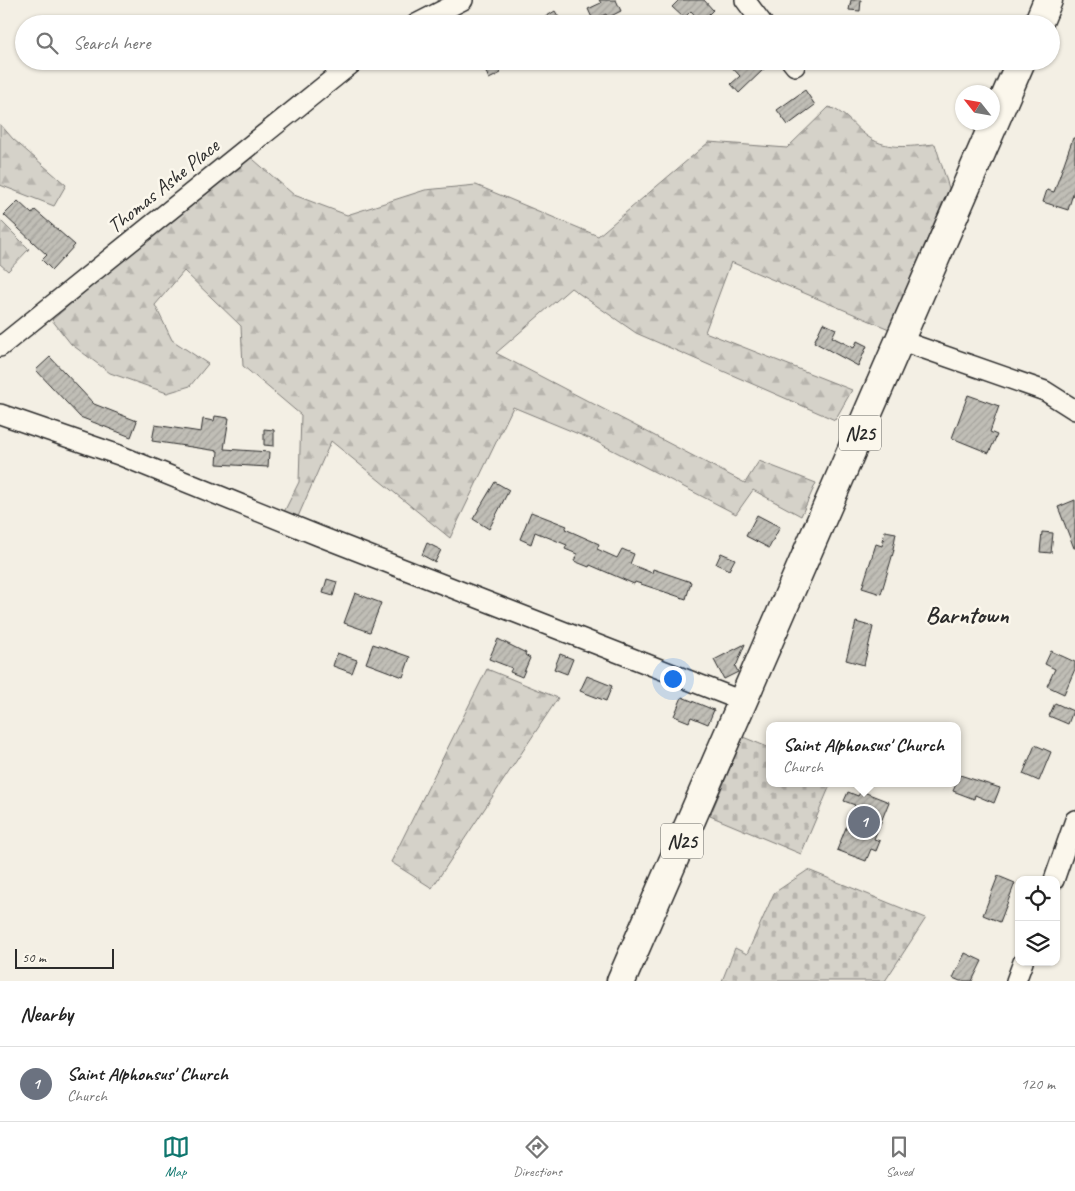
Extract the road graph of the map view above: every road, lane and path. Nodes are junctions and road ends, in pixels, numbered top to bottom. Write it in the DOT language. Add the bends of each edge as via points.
graph roads {
  1 [pos="463,0"];
  2 [pos="745,0"];
  3 [pos="1048,0"];
  4 [pos="434,15"];
  5 [pos="756,15"];
  6 [pos="1042,15"];
  7 [pos="344,70"];
  8 [pos="1018,70"];
  9 [pos="902,341"];
  10 [pos="0,347"];
  11 [pos="1075,410"];
  12 [pos="0,414"];
  13 [pos="742,701"];
  14 [pos="1075,820"];
  15 [pos="1055,876"];
  16 [pos="1022,966"];
  17 [pos="621,981"];
  18 [pos="1016,981"];
  1 -- 4 [label="street"];
  2 -- 5 [label="street"];
  3 -- 6 [label="highway"];
  7 -- 10 [label="street, Thomas Ashe Place"];
  8 -- 9 [label="highway, N25"];
  9 -- 11 [label="street" via="1045,391"];
  9 -- 13 [label="highway, N25"];
  12 -- 13 [label="street" via="119,455"];
  13 -- 17 [label="highway, N25"];
  14 -- 15 [label="street"];
  16 -- 18 [label="street"];
}
